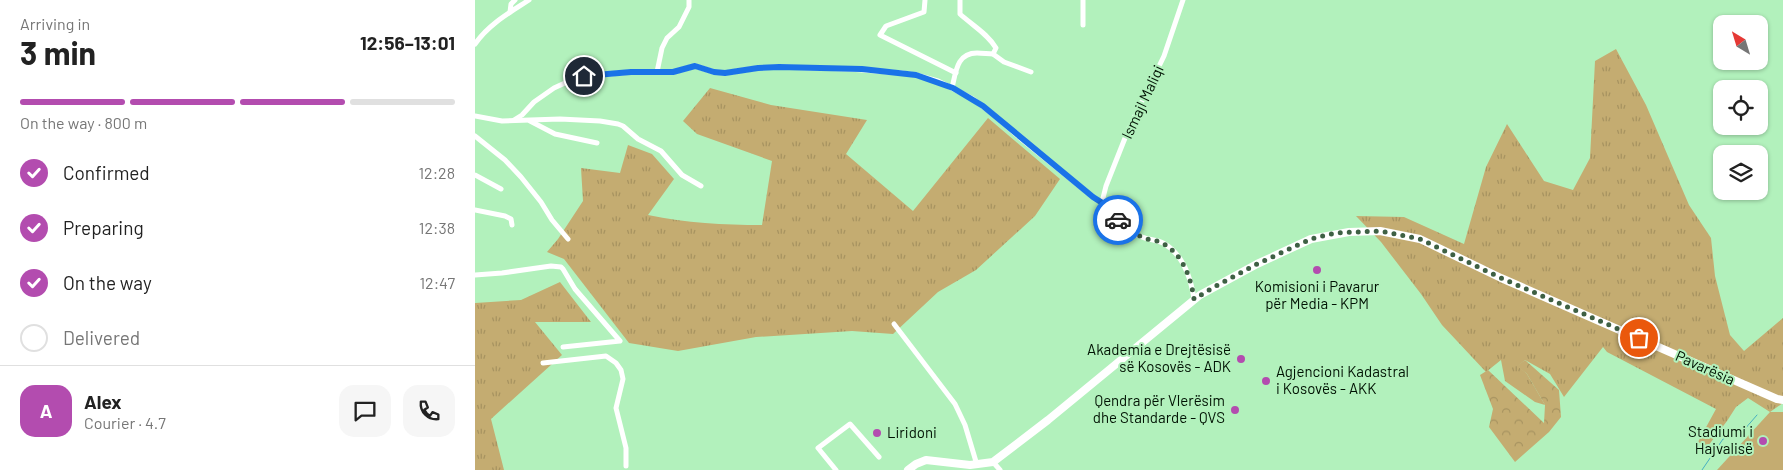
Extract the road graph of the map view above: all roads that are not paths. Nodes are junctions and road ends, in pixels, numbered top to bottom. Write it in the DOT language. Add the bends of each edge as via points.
graph roads {
  1 [pos="515,0"];
  2 [pos="529,0"];
  3 [pos="689,0"];
  4 [pos="925,0"];
  5 [pos="961,0"];
  6 [pos="1083,0"];
  7 [pos="1183,0"];
  8 [pos="510,12"];
  9 [pos="1083,25"];
  10 [pos="475,44"];
  11 [pos="993,54"];
  12 [pos="657,72"];
  13 [pos="955,72"];
  14 [pos="1031,72"];
  15 [pos="953,88"];
  16 [pos="475,116"];
  17 [pos="514,120"];
  18 [pos="530,121"];
  19 [pos="475,136"];
  20 [pos="597,142"];
  21 [pos="475,175"];
  22 [pos="701,186"];
  23 [pos="501,189"];
  24 [pos="1104,204"];
  25 [pos="475,210"];
  26 [pos="512,225"];
  27 [pos="568,239"];
  28 [pos="475,275"];
  29 [pos="1191,302"];
  30 [pos="895,324"];
  31 [pos="563,347"];
  32 [pos="543,363"];
  33 [pos="1783,400"];
  34 [pos="879,456"];
  35 [pos="993,462"];
  36 [pos="978,465"];
  37 [pos="627,466"];
  38 [pos="836,470"];
  39 [pos="908,470"];
  40 [pos="1000,470"];
  1 -- 8 [label="street"];
  2 -- 8 [label="street"];
  3 -- 12 [label="street" via="679,27 664,42"];
  4 -- 13 [label="street" via="921,14 886,26 880,35"];
  5 -- 11 [label="street" via="960,14 993,44"];
  6 -- 9 [label="street"];
  7 -- 24 [label="street, Ismajl Maliqi" via="1164,56 1129,128 1106,186"];
  8 -- 10 [label="street" via="487,28"];
  11 -- 13 [label="street" via="965,55"];
  11 -- 14 [label="street" via="1003,62"];
  12 -- 15 [label="street" via="695,66 725,73 767,67 849,69 916,75"];
  12 -- 17 [label="street" via="578,77 554,88"];
  13 -- 15 [label="street"];
  15 -- 24 [label="street" via="989,110"];
  16 -- 17 [label="street"];
  17 -- 18 [label="street"];
  18 -- 20 [label="street" via="555,134"];
  18 -- 22 [label="street" via="596,120 618,124 661,151 682,175"];
  19 -- 27 [label="street" via="521,177"];
  21 -- 23 [label="street"];
  24 -- 29 [label="street" via="1133,232 1164,243 1174,252 1189,275"];
  25 -- 26 [label="street" via="505,216 511,219"];
  28 -- 31 [label="street" via="551,266 563,269 575,289 620,341"];
  29 -- 33 [label="street, Pavarësia" via="1249,268 1311,239 1335,233 1380,231 1420,239 1501,278"];
  29 -- 35 [label="street, Pavarësia"];
  30 -- 36 [label="street" via="955,404"];
  32 -- 37 [label="street" via="607,356 616,363 623,379 616,408"];
  34 -- 38 [label="street" via="850,424 818,448"];
  35 -- 36 [label="street"];
  35 -- 40 [label="street"];
  36 -- 39 [label="street" via="926,460"];
}
